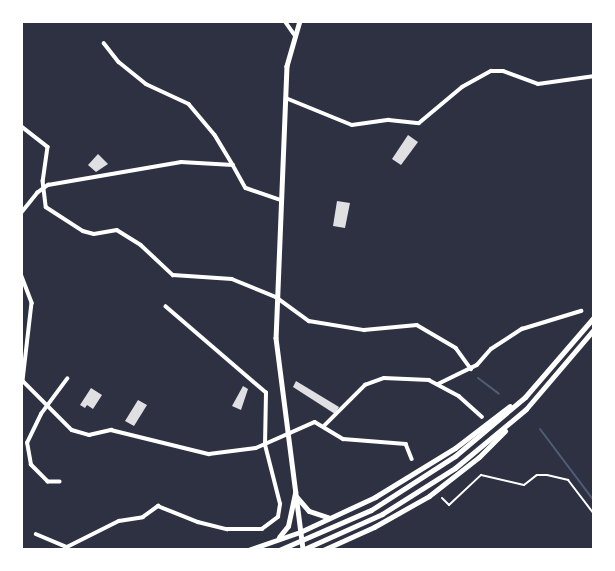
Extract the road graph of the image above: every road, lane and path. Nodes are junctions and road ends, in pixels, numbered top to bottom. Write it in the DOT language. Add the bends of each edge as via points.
graph roads {
  1 [pos="285,21"];
  2 [pos="300,21"];
  3 [pos="295,34"];
  4 [pos="104,43"];
  5 [pos="594,76"];
  6 [pos="285,97"];
  7 [pos="21,126"];
  8 [pos="233,165"];
  9 [pos="44,187"];
  10 [pos="280,200"];
  11 [pos="21,213"];
  12 [pos="21,274"];
  13 [pos="276,297"];
  14 [pos="166,307"];
  15 [pos="581,311"];
  16 [pos="594,317"];
  17 [pos="594,330"];
  18 [pos="471,369"];
  19 [pos="67,379"];
  20 [pos="22,381"];
  21 [pos="540,381"];
  22 [pos="438,384"];
  23 [pos="48,404"];
  24 [pos="526,408"];
  25 [pos="482,417"];
  26 [pos="324,426"];
  27 [pos="287,435"];
  28 [pos="265,445"];
  29 [pos="412,459"];
  30 [pos="60,482"];
  31 [pos="295,492"];
  32 [pos="442,498"];
  33 [pos="594,514"];
  34 [pos="332,518"];
  35 [pos="300,532"];
  36 [pos="36,534"];
  37 [pos="273,541"];
  38 [pos="327,549"];
  39 [pos="248,550"];
  40 [pos="279,550"];
  41 [pos="303,550"];
  1 -- 3 [label="street"];
  2 -- 3 [label="street"];
  3 -- 6 [label="street"];
  4 -- 8 [label="street" via="146,84 189,104"];
  5 -- 6 [label="street" via="538,84 491,71 419,123 389,120 352,125"];
  6 -- 10 [label="street"];
  7 -- 9 [label="street" via="48,147"];
  8 -- 9 [label="street" via="170,163"];
  8 -- 10 [label="street" via="246,188"];
  9 -- 11 [label="street"];
  9 -- 13 [label="street" via="47,209 90,233 122,232 173,275 232,279"];
  10 -- 13 [label="street"];
  12 -- 20 [label="street" via="32,303"];
  13 -- 18 [label="street" via="309,321 331,326 364,331 416,325 456,348"];
  13 -- 27 [label="street"];
  14 -- 28 [label="street" via="266,393"];
  15 -- 18 [label="street" via="522,329"];
  16 -- 21 [label="highway"];
  17 -- 24 [label="highway"];
  18 -- 22 [label="street"];
  19 -- 23 [label="street"];
  20 -- 23 [label="street"];
  21 -- 34 [label="highway" via="444,455"];
  21 -- 40 [label="highway" via="492,428 428,476 327,531"];
  22 -- 25 [label="street"];
  22 -- 26 [label="street" via="417,378 374,379"];
  23 -- 28 [label="street" via="64,426 85,435 111,430 209,454"];
  23 -- 30 [label="street" via="30,434 28,452 30,464 43,477 53,484"];
  24 -- 38 [label="highway" via="479,457 429,496"];
  24 -- 41 [label="highway" via="428,486 376,517"];
  26 -- 27 [label="street" via="311,422"];
  26 -- 29 [label="street" via="343,439 406,444"];
  27 -- 28 [label="street"];
  27 -- 31 [label="street"];
  28 -- 36 [label="street" via="280,509 276,521 266,528 221,528 157,506 143,517 120,521 67,547"];
  31 -- 34 [label="street" via="309,511"];
  31 -- 35 [label="street"];
  31 -- 37 [label="highway" via="286,529"];
  32 -- 33 [label="path" via="449,505 481,475 524,485 537,475 547,475 568,480"];
  34 -- 35 [label="highway"];
  35 -- 37 [label="highway"];
  35 -- 41 [label="street"];
  37 -- 39 [label="highway"];
}
